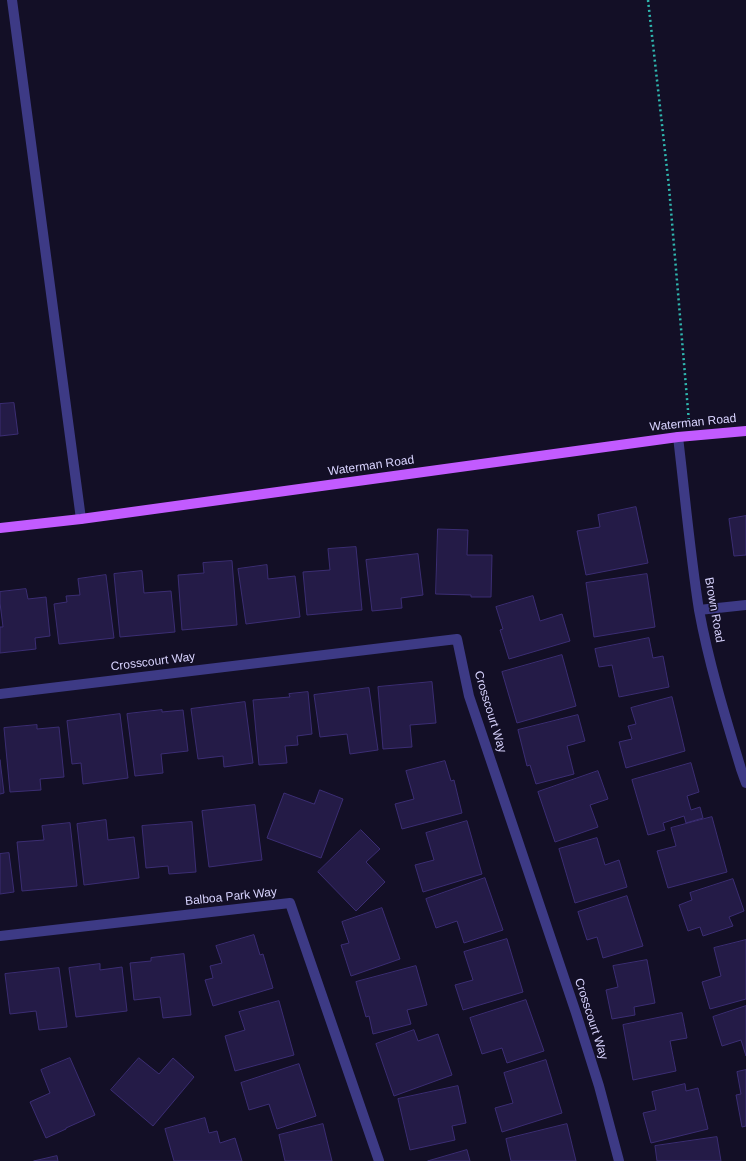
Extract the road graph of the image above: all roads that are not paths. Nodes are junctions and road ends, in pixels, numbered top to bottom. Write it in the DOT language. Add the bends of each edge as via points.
graph roads {
  1 [pos="12,0"];
  2 [pos="746,431"];
  3 [pos="678,437"];
  4 [pos="81,519"];
  5 [pos="0,528"];
  6 [pos="746,605"];
  7 [pos="699,610"];
  8 [pos="0,694"];
  9 [pos="746,783"];
  10 [pos="0,936"];
  11 [pos="379,1161"];
  12 [pos="619,1161"];
  1 -- 4 [label="street"];
  2 -- 3 [label="main road, Waterman Road"];
  3 -- 4 [label="main road, Waterman Road"];
  3 -- 7 [label="street, Brown Road"];
  4 -- 5 [label="main road, Waterman Road"];
  6 -- 7 [label="street"];
  7 -- 9 [label="street, Brown Road" via="715,681"];
  8 -- 12 [label="street, Crosscourt Way" via="457,639 469,696 576,1014"];
  10 -- 11 [label="street, Balboa Park Way" via="290,903"];
}
